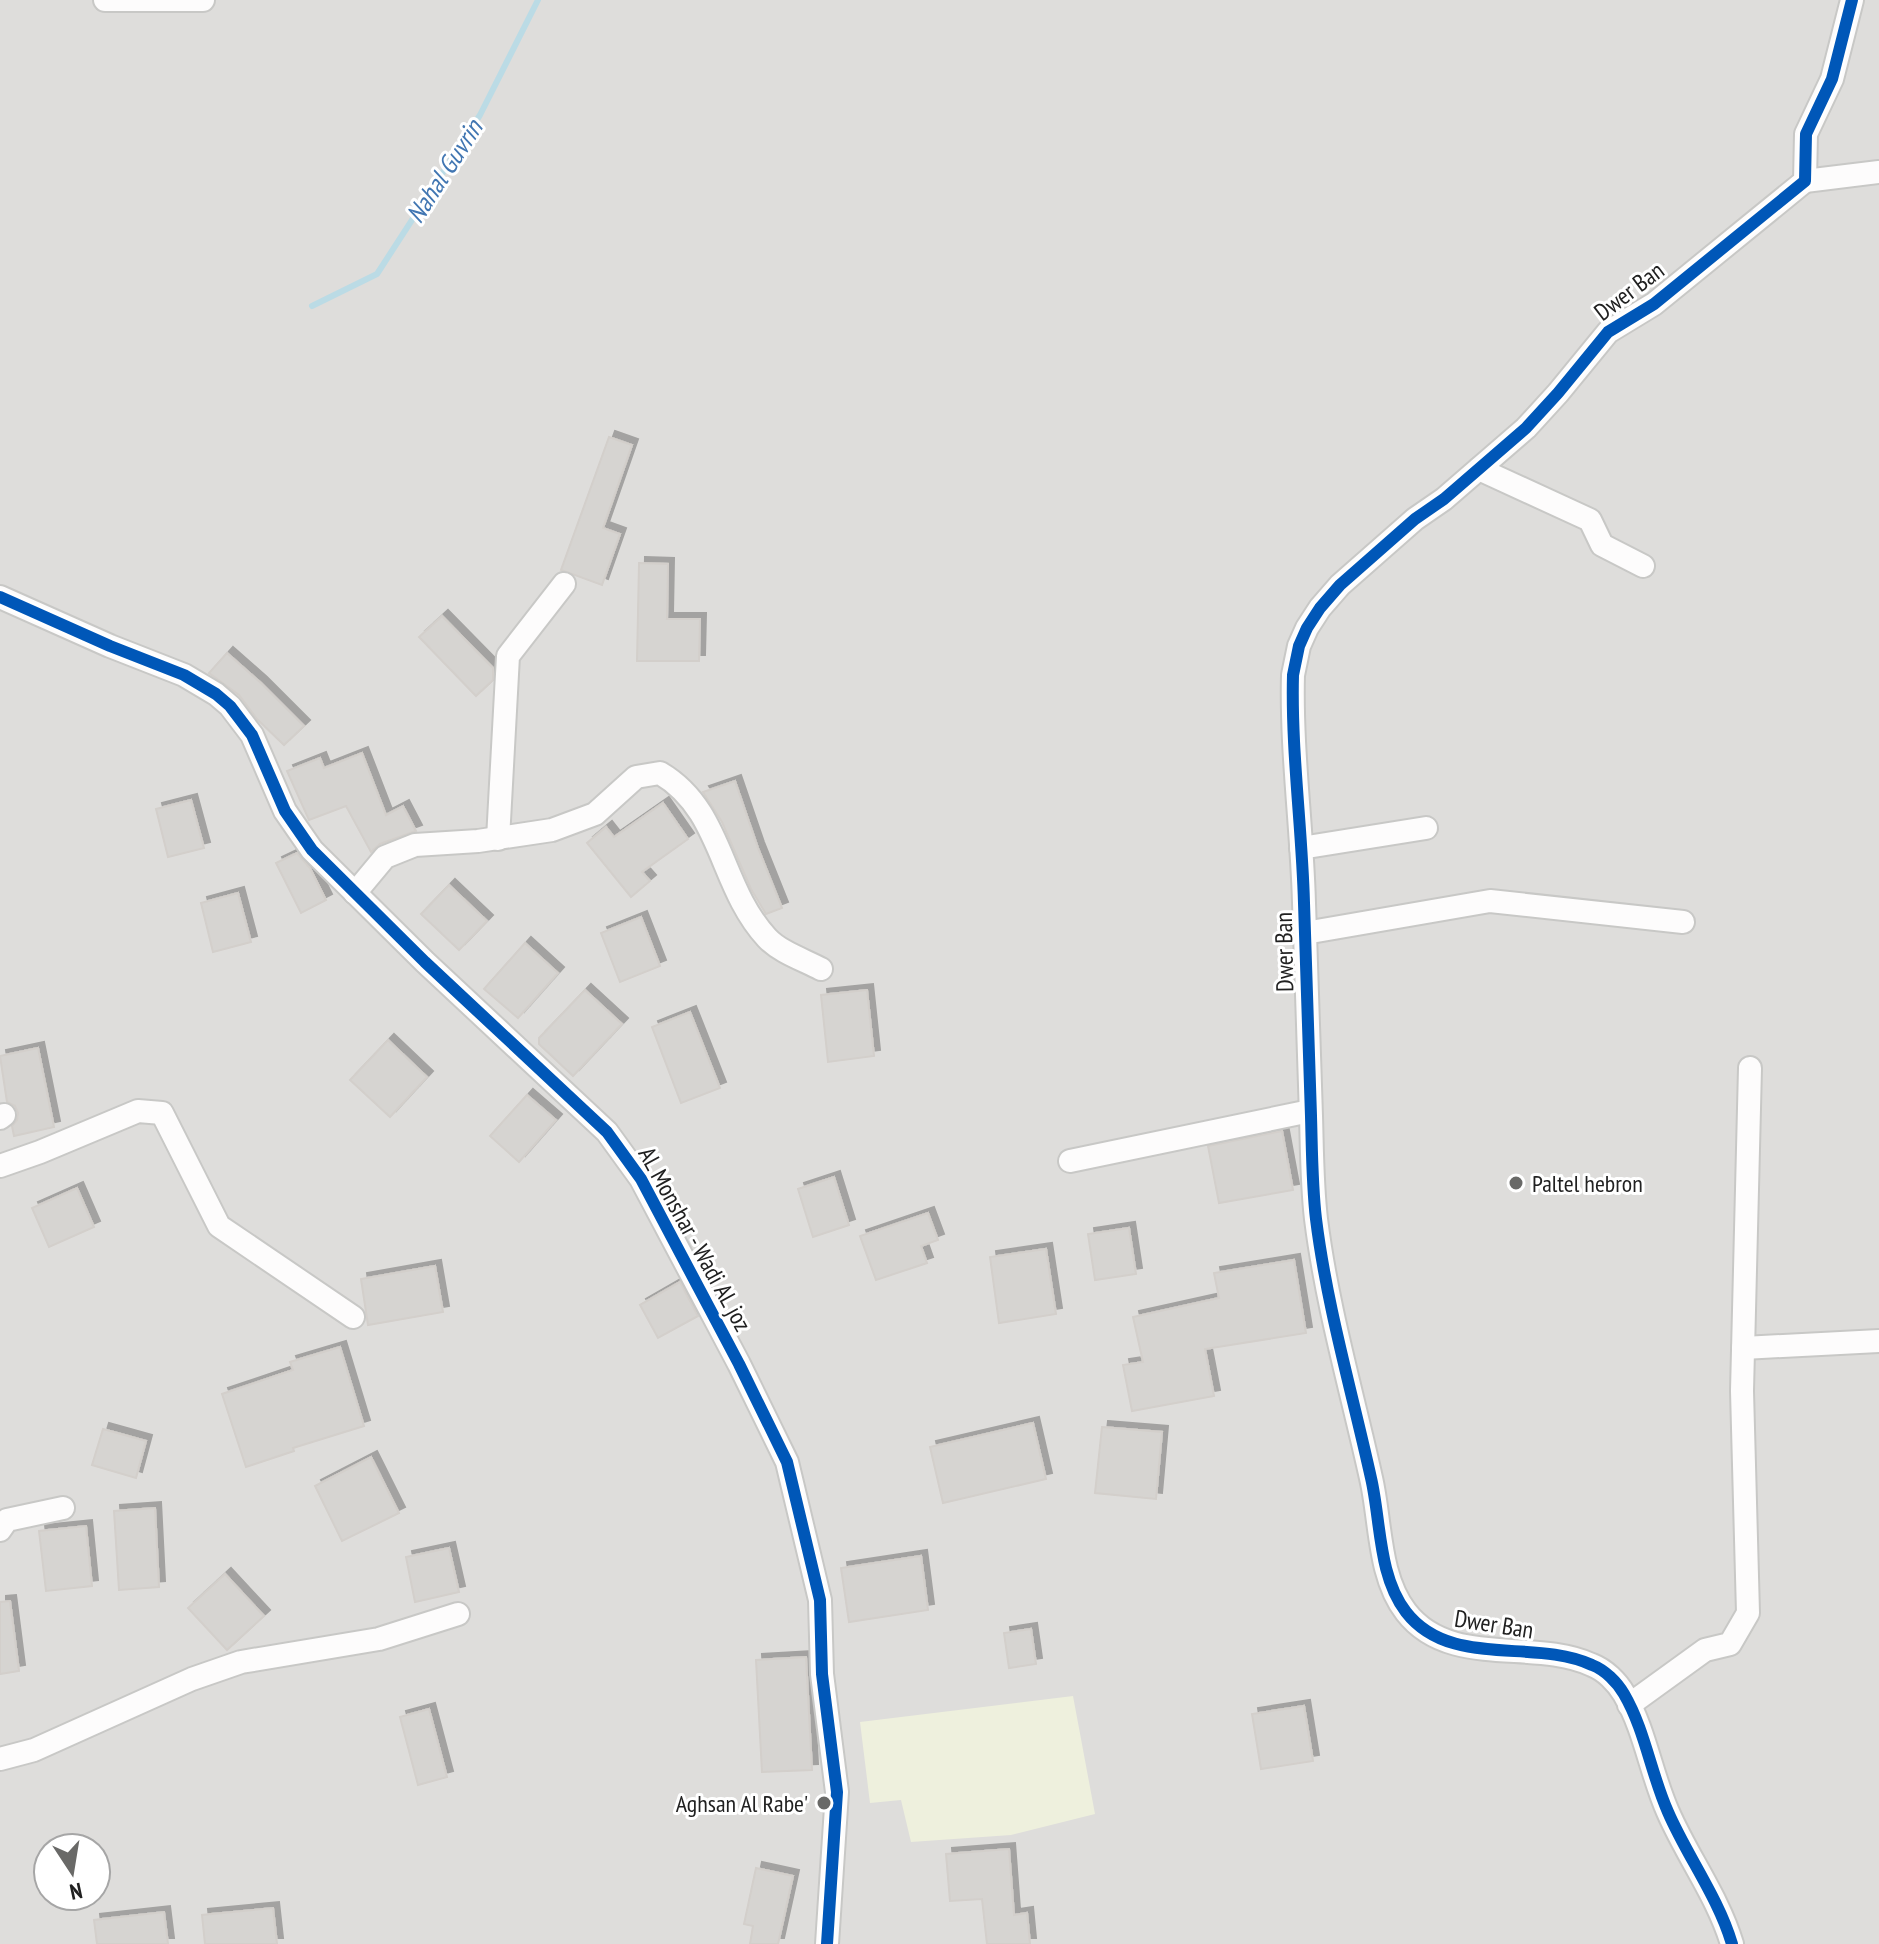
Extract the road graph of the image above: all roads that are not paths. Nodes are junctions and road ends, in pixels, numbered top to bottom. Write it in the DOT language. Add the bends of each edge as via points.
graph roads {
  1 [pos="105,0"];
  2 [pos="202,0"];
  3 [pos="1852,0"];
  4 [pos="1879,172"];
  5 [pos="1805,181"];
  6 [pos="1479,469"];
  7 [pos="1643,566"];
  8 [pos="564,584"];
  9 [pos="0,597"];
  10 [pos="1426,828"];
  11 [pos="498,839"];
  12 [pos="1301,848"];
  13 [pos="355,893"];
  14 [pos="1683,922"];
  15 [pos="1305,933"];
  16 [pos="821,969"];
  17 [pos="1750,1068"];
  18 [pos="1310,1111"];
  19 [pos="1070,1161"];
  20 [pos="0,1166"];
  21 [pos="353,1317"];
  22 [pos="1879,1341"];
  23 [pos="1743,1348"];
  24 [pos="63,1508"];
  25 [pos="0,1530"];
  26 [pos="458,1614"];
  27 [pos="1629,1705"];
  28 [pos="0,1759"];
  29 [pos="827,1944"];
  30 [pos="1732,1944"];
  1 -- 2 [label="street"];
  3 -- 5 [label="street" via="1832,79 1806,134"];
  4 -- 5 [label="street"];
  5 -- 6 [label="street, Dwer Ban" via="1654,304 1608,332 1540,414"];
  6 -- 7 [label="street" via="1590,520 1602,545"];
  6 -- 12 [label="street, Dwer Ban" via="1340,585 1307,628 1293,675"];
  8 -- 11 [label="street" via="508,656"];
  9 -- 13 [label="street, AL Monshar - Wadi AL joz" via="184,675 216,694 252,735 298,831"];
  10 -- 12 [label="street"];
  11 -- 13 [label="street" via="415,845 385,857"];
  11 -- 16 [label="street" via="574,823 595,814 636,777 660,773 679,784 707,821 733,886 769,941"];
  12 -- 15 [label="street, Dwer Ban"];
  13 -- 29 [label="street, AL Monshar - Wadi AL joz" via="607,1132 641,1179 787,1462 820,1600 822,1674 837,1792"];
  14 -- 15 [label="street" via="1490,901"];
  15 -- 18 [label="street, Dwer Ban"];
  17 -- 23 [label="street"];
  18 -- 19 [label="street"];
  18 -- 27 [label="street, Dwer Ban" via="1314,1203 1328,1296 1398,1601 1417,1624 1450,1642 1592,1664 1610,1676"];
  20 -- 21 [label="street" via="138,1111 162,1113 219,1226"];
  22 -- 23 [label="street"];
  23 -- 27 [label="street" via="1748,1613 1730,1644 1705,1650"];
  24 -- 25 [label="street" via="7,1520"];
  26 -- 28 [label="street" via="379,1639 241,1662 34,1750"];
  27 -- 30 [label="street, Dwer Ban" via="1666,1808"];
}
